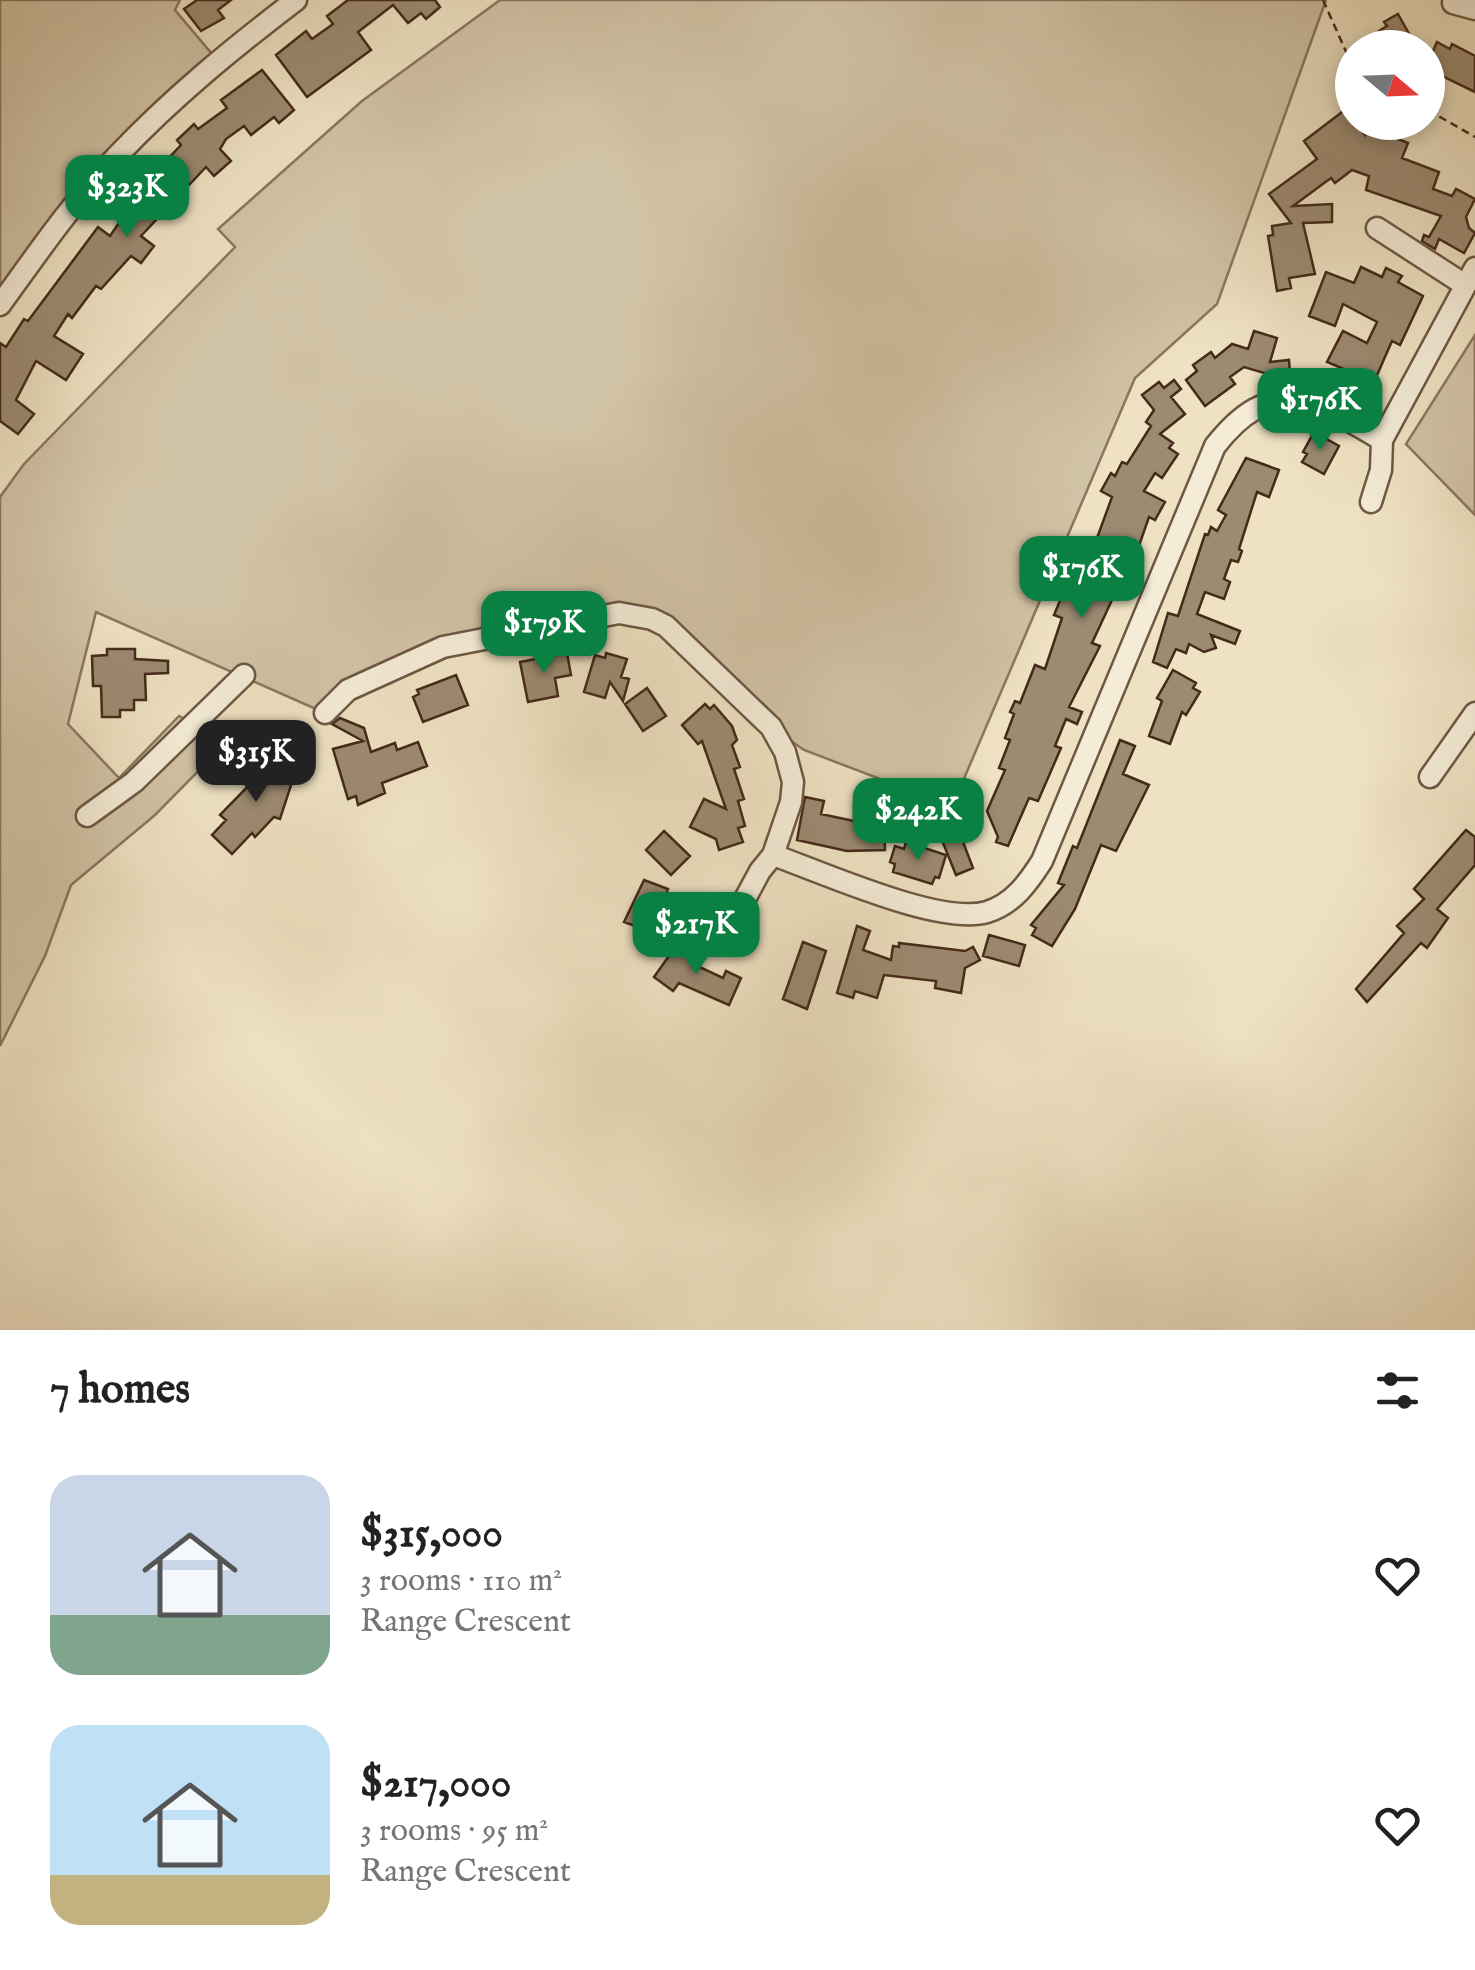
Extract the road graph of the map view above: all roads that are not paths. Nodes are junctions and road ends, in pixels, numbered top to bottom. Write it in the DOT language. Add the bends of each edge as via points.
graph roads {
  1 [pos="292,1"];
  2 [pos="1453,4"];
  3 [pos="1475,9"];
  4 [pos="1377,228"];
  5 [pos="1470,276"];
  6 [pos="0,305"];
  7 [pos="1382,440"];
  8 [pos="1371,502"];
  9 [pos="244,675"];
  10 [pos="325,712"];
  11 [pos="1475,713"];
  12 [pos="1430,777"];
  13 [pos="87,816"];
  14 [pos="773,855"];
  15 [pos="725,936"];
  1 -- 6 [label="street" via="217,60 117,155"];
  2 -- 3 [label="street"];
  4 -- 5 [label="street"];
  5 -- 7 [label="street"];
  7 -- 8 [label="street"];
  7 -- 14 [label="street" via="1309,402 1266,404 1232,425 1215,446 1042,861 1007,902 962,916 928,910"];
  9 -- 13 [label="street" via="134,782"];
  10 -- 14 [label="street" via="348,690 443,647 619,613 652,619 676,634 770,727 785,752 791,802"];
  11 -- 12 [label="street"];
  14 -- 15 [label="street"];
}
